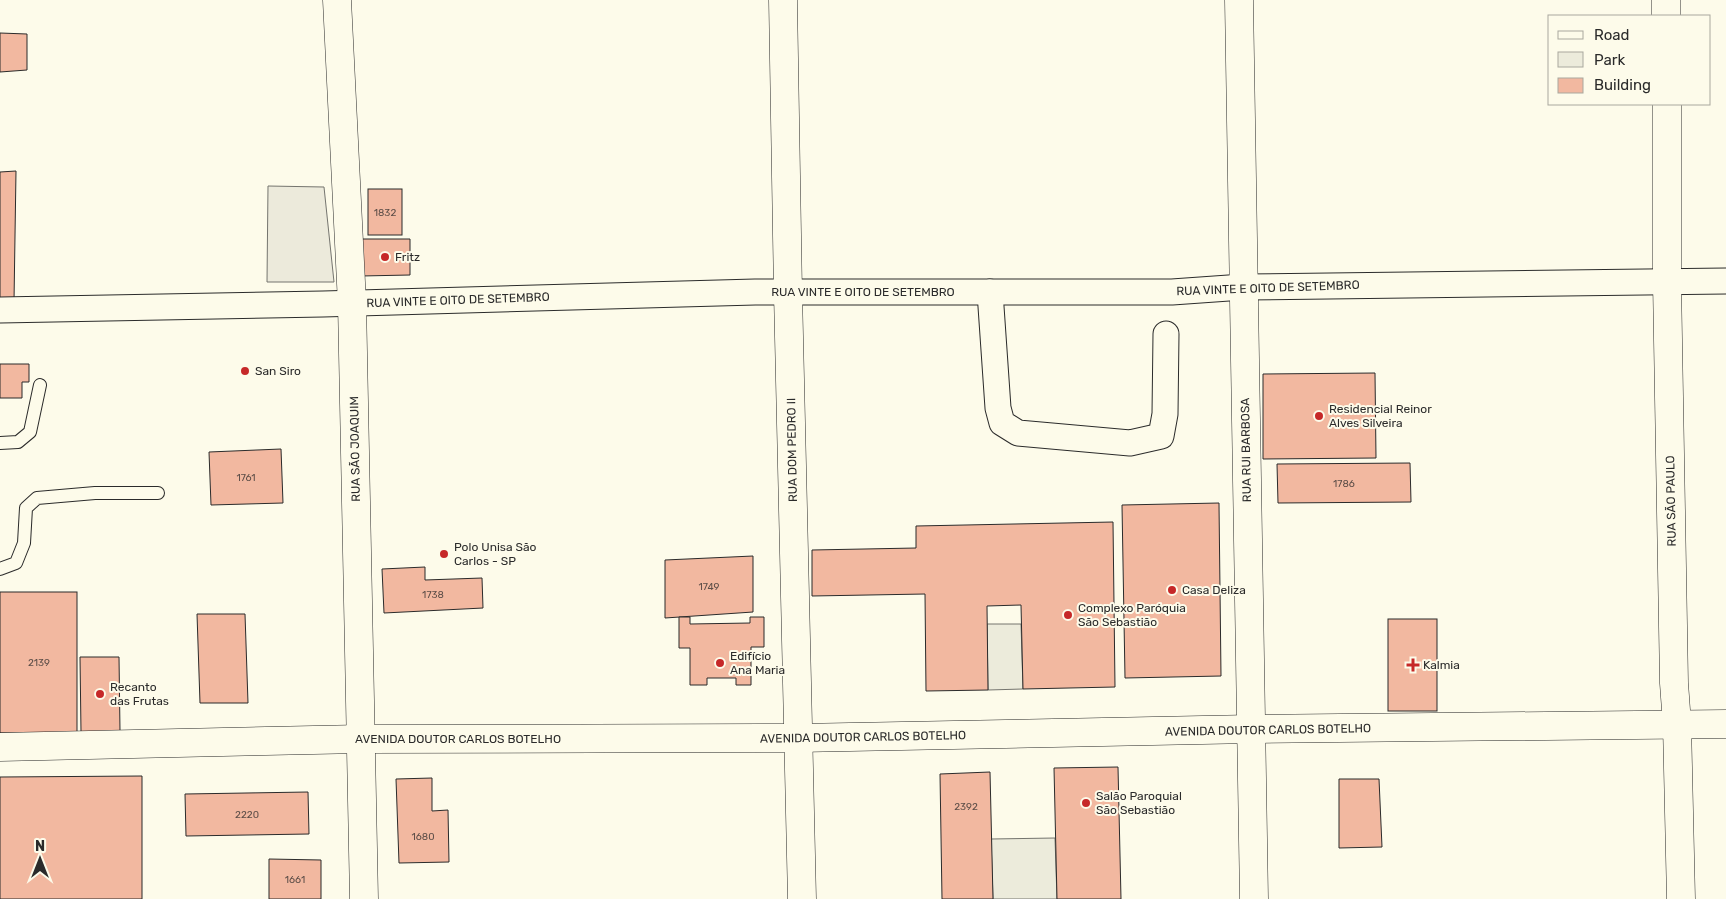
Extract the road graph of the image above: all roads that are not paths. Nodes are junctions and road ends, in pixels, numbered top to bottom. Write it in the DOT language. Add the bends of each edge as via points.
graph roads {
  1 [pos="338,0"];
  2 [pos="783,0"];
  3 [pos="1239,0"];
  4 [pos="1666,0"];
  5 [pos="1666,15"];
  6 [pos="1667,105"];
  7 [pos="1725,279"];
  8 [pos="1667,282"];
  9 [pos="1243,287"];
  10 [pos="788,292"];
  11 [pos="990,292"];
  12 [pos="352,303"];
  13 [pos="0,310"];
  14 [pos="1166,334"];
  15 [pos="40,385"];
  16 [pos="0,443"];
  17 [pos="158,493"];
  18 [pos="0,569"];
  19 [pos="1677,724"];
  20 [pos="1726,724"];
  21 [pos="1252,729"];
  22 [pos="798,738"];
  23 [pos="361,739"];
  24 [pos="0,748"];
  25 [pos="364,899"];
  26 [pos="802,899"];
  27 [pos="1254,899"];
  28 [pos="1681,899"];
  1 -- 12 [label="main road, RUA SÃO JOAQUIM"];
  2 -- 10 [label="main road, RUA DOM PEDRO II"];
  3 -- 9 [label="main road, RUA RUI BARBOSA"];
  4 -- 5 [label="main road"];
  6 -- 8 [label="main road, RUA SÃO PAULO"];
  7 -- 8 [label="street, RUA VINTE E OITO DE SETEMBRO"];
  8 -- 9 [label="street, RUA VINTE E OITO DE SETEMBRO"];
  8 -- 19 [label="main road, RUA SÃO PAULO"];
  9 -- 11 [label="street, RUA VINTE E OITO DE SETEMBRO" via="1172,292"];
  9 -- 21 [label="main road, RUA RUI BARBOSA"];
  10 -- 11 [label="street, RUA VINTE E OITO DE SETEMBRO"];
  10 -- 12 [label="street, RUA VINTE E OITO DE SETEMBRO"];
  10 -- 22 [label="main road, RUA DOM PEDRO II"];
  11 -- 14 [label="street" via="998,408 1002,423 1018,433 1130,443 1162,436"];
  12 -- 13 [label="street, RUA VINTE E OITO DE SETEMBRO"];
  12 -- 23 [label="main road, RUA SÃO JOAQUIM"];
  15 -- 16 [label="lane" via="30,432 18,442"];
  17 -- 18 [label="lane" via="95,493 37,498 26,508 24,543 16,562"];
  19 -- 20 [label="main road, AVENIDA DOUTOR CARLOS BOTELHO"];
  19 -- 21 [label="main road, AVENIDA DOUTOR CARLOS BOTELHO"];
  19 -- 28 [label="main road, RUA SÃO PAULO"];
  21 -- 22 [label="main road, AVENIDA DOUTOR CARLOS BOTELHO"];
  21 -- 27 [label="main road, RUA RUI BARBOSA"];
  22 -- 23 [label="main road, AVENIDA DOUTOR CARLOS BOTELHO"];
  22 -- 26 [label="main road, RUA DOM PEDRO II"];
  23 -- 24 [label="main road, AVENIDA DOUTOR CARLOS BOTELHO"];
  23 -- 25 [label="main road, RUA SÃO JOAQUIM"];
}
